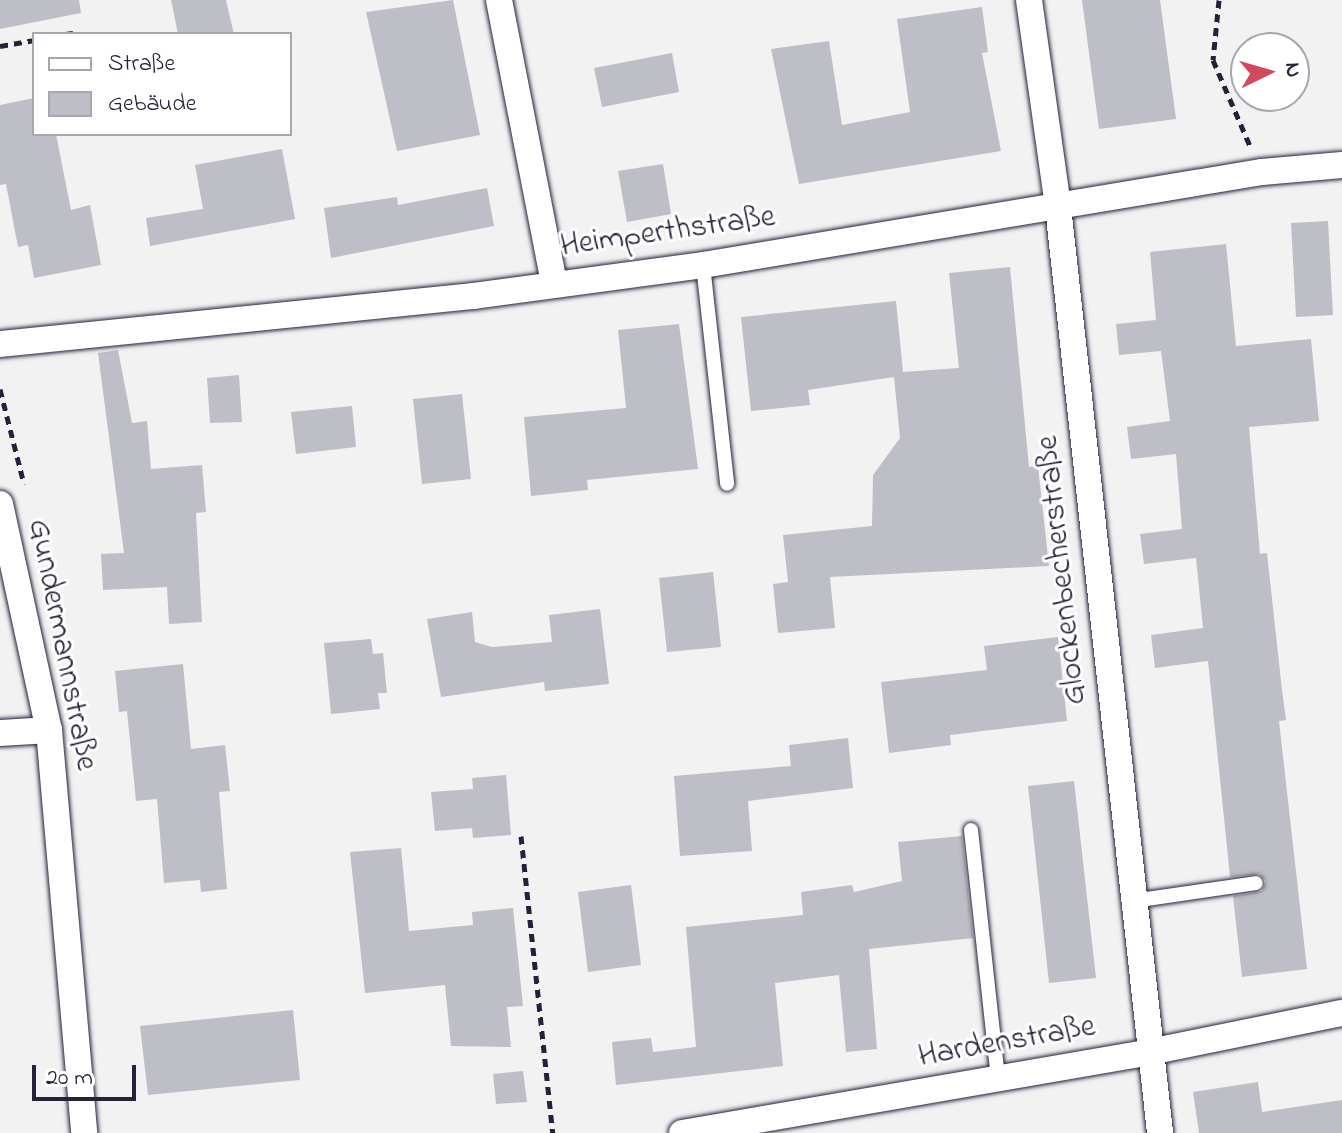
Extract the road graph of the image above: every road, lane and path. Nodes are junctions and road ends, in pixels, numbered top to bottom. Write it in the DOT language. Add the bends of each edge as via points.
graph roads {
  1 [pos="499,0"];
  2 [pos="1029,0"];
  3 [pos="1219,0"];
  4 [pos="32,40"];
  5 [pos="0,46"];
  6 [pos="1342,165"];
  7 [pos="1262,172"];
  8 [pos="1058,207"];
  9 [pos="703,265"];
  10 [pos="554,283"];
  11 [pos="0,344"];
  12 [pos="727,484"];
  13 [pos="0,504"];
  14 [pos="49,730"];
  15 [pos="0,733"];
  16 [pos="971,830"];
  17 [pos="521,836"];
  18 [pos="1256,883"];
  19 [pos="1133,901"];
  20 [pos="1342,1013"];
  21 [pos="1150,1052"];
  22 [pos="998,1079"];
  23 [pos="84,1133"];
  24 [pos="553,1133"];
  25 [pos="682,1133"];
  26 [pos="1160,1133"];
  1 -- 10 [label="street"];
  2 -- 8 [label="street, Glockenbecherstraße"];
  3 -- 7 [label="path" via="1213,60"];
  4 -- 5 [label="path"];
  6 -- 7 [label="street, Heimperthstraße"];
  7 -- 8 [label="street, Heimperthstraße"];
  8 -- 9 [label="street, Heimperthstraße"];
  8 -- 19 [label="street, Glockenbecherstraße"];
  9 -- 10 [label="street, Heimperthstraße"];
  9 -- 12 [label="lane"];
  10 -- 11 [label="street, Heimperthstraße" via="474,296"];
  13 -- 14 [label="street, Gundermannstraße"];
  14 -- 15 [label="street"];
  14 -- 23 [label="street, Gundermannstraße"];
  16 -- 22 [label="lane"];
  17 -- 24 [label="path"];
  18 -- 19 [label="lane"];
  19 -- 21 [label="street, Glockenbecherstraße"];
  20 -- 21 [label="street, Hardenstraße"];
  21 -- 22 [label="street, Hardenstraße"];
  21 -- 26 [label="street, Glockenbecherstraße"];
  22 -- 25 [label="street, Hardenstraße"];
}
